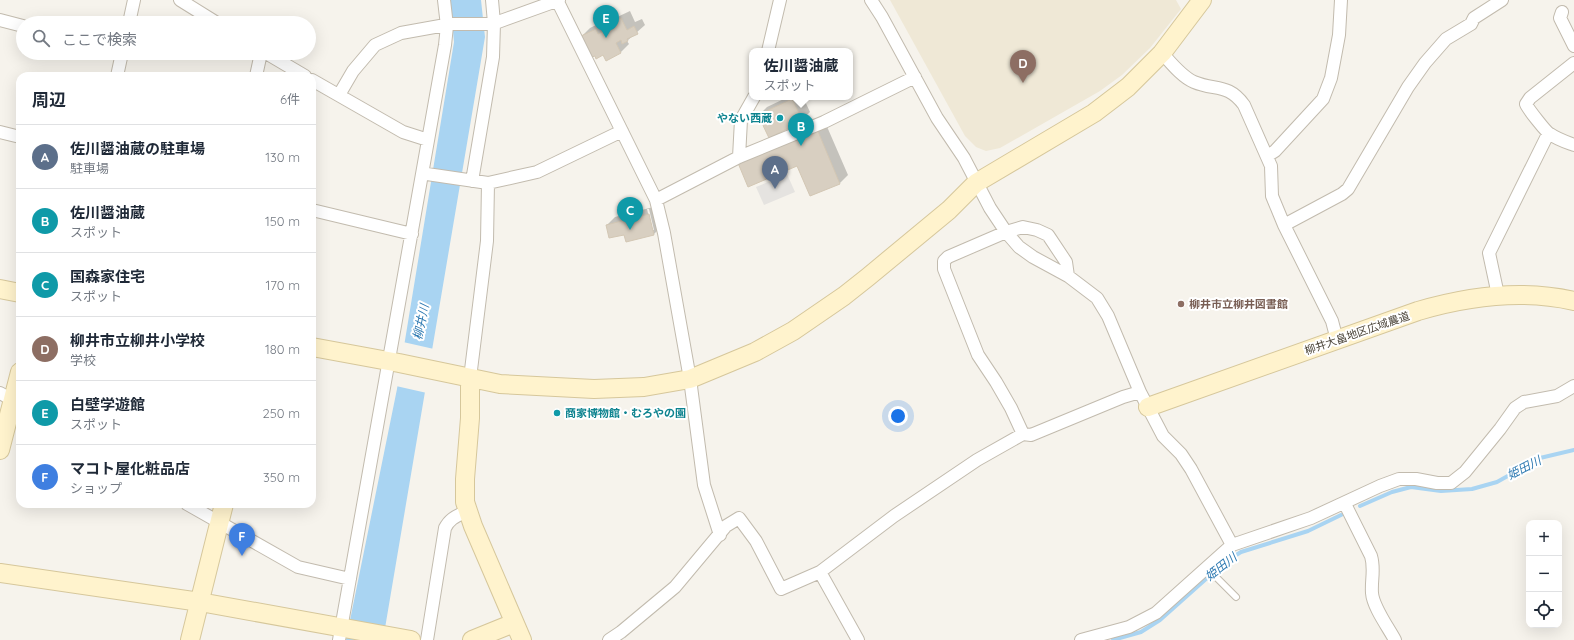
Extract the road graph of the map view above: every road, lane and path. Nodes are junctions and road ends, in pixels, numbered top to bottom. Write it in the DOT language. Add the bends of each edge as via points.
graph roads {
  1 [pos="134,0"];
  2 [pos="180,0"];
  3 [pos="444,0"];
  4 [pos="492,0"];
  5 [pos="558,0"];
  6 [pos="780,0"];
  7 [pos="871,0"];
  8 [pos="1202,0"];
  9 [pos="1341,0"];
  10 [pos="1502,0"];
  11 [pos="1562,12"];
  12 [pos="131,16"];
  13 [pos="206,16"];
  14 [pos="0,20"];
  15 [pos="491,23"];
  16 [pos="16,24"];
  17 [pos="449,25"];
  18 [pos="1574,46"];
  19 [pos="769,48"];
  20 [pos="1162,53"];
  21 [pos="120,60"];
  22 [pos="259,60"];
  23 [pos="278,60"];
  24 [pos="1574,63"];
  25 [pos="118,72"];
  26 [pos="257,72"];
  27 [pos="298,72"];
  28 [pos="915,78"];
  29 [pos="316,82"];
  30 [pos="339,95"];
  31 [pos="752,100"];
  32 [pos="622,130"];
  33 [pos="0,132"];
  34 [pos="1548,134"];
  35 [pos="16,136"];
  36 [pos="428,140"];
  37 [pos="1574,145"];
  38 [pos="1267,156"];
  39 [pos="739,157"];
  40 [pos="425,173"];
  41 [pos="467,181"];
  42 [pos="976,183"];
  43 [pos="488,184"];
  44 [pos="656,200"];
  45 [pos="316,211"];
  46 [pos="1284,225"];
  47 [pos="1006,232"];
  48 [pos="412,234"];
  49 [pos="1068,276"];
  50 [pos="0,289"];
  51 [pos="16,291"];
  52 [pos="1498,295"];
  53 [pos="1574,300"];
  54 [pos="1337,340"];
  55 [pos="316,348"];
  56 [pos="394,362"];
  57 [pos="470,378"];
  58 [pos="690,379"];
  59 [pos="16,384"];
  60 [pos="1574,386"];
  61 [pos="11,399"];
  62 [pos="1144,400"];
  63 [pos="1023,434"];
  64 [pos="0,450"];
  65 [pos="1345,504"];
  66 [pos="194,508"];
  67 [pos="223,508"];
  68 [pos="467,511"];
  69 [pos="219,523"];
  70 [pos="720,534"];
  71 [pos="1232,545"];
  72 [pos="1207,568"];
  73 [pos="820,572"];
  74 [pos="0,573"];
  75 [pos="350,578"];
  76 [pos="1236,596"];
  77 [pos="200,602"];
  78 [pos="514,622"];
  79 [pos="344,632"];
  80 [pos="408,639"];
  81 [pos="190,640"];
  82 [pos="427,640"];
  83 [pos="472,640"];
  84 [pos="522,640"];
  85 [pos="609,640"];
  86 [pos="858,640"];
  87 [pos="1081,640"];
  88 [pos="1395,640"];
  1 -- 12 [label="street"];
  2 -- 13 [label="street"];
  3 -- 17 [label="street"];
  4 -- 15 [label="street"];
  5 -- 15 [label="street"];
  5 -- 32 [label="street"];
  6 -- 19 [label="street"];
  7 -- 28 [label="street"];
  8 -- 20 [label="street"];
  9 -- 38 [label="street" via="1339,35 1331,78 1323,99 1275,151"];
  10 -- 46 [label="street" via="1474,18 1471,24 1446,38 1425,63 1348,188 1342,194"];
  11 -- 18 [label="street" via="1560,18"];
  14 -- 16 [label="street"];
  15 -- 17 [label="street"];
  15 -- 41 [label="street" via="493,57"];
  17 -- 30 [label="street" via="401,34 375,45"];
  17 -- 36 [label="street"];
  20 -- 38 [label="street" via="1183,75 1194,82 1229,91 1239,98"];
  20 -- 42 [label="street" via="1128,87 1094,113"];
  21 -- 25 [label="street"];
  22 -- 26 [label="street"];
  23 -- 27 [label="street"];
  24 -- 34 [label="street" via="1526,104 1529,112"];
  28 -- 39 [label="street" via="824,122"];
  28 -- 42 [label="street" via="947,135 964,158"];
  29 -- 30 [label="street"];
  30 -- 36 [label="street" via="402,132"];
  31 -- 39 [label="street" via="741,120"];
  32 -- 43 [label="street" via="537,172"];
  32 -- 44 [label="street"];
  33 -- 35 [label="street"];
  34 -- 37 [label="street"];
  34 -- 52 [label="street" via="1489,253"];
  36 -- 40 [label="street"];
  38 -- 46 [label="street" via="1271,166 1272,196"];
  39 -- 44 [label="street"];
  40 -- 41 [label="street"];
  40 -- 48 [label="street"];
  41 -- 43 [label="street"];
  42 -- 47 [label="street"];
  42 -- 58 [label="street" via="949,210 832,305 755,352"];
  43 -- 57 [label="street" via="487,241"];
  44 -- 58 [label="street"];
  45 -- 48 [label="street"];
  46 -- 54 [label="street" via="1332,321"];
  47 -- 49 [label="street" via="1033,258"];
  47 -- 49 [label="street" via="1023,227 1048,235 1066,262"];
  47 -- 63 [label="street" via="948,257 944,261 944,269 978,355 1004,395"];
  48 -- 56 [label="street"];
  49 -- 62 [label="street" via="1097,298 1108,316"];
  50 -- 51 [label="street"];
  52 -- 53 [label="street, 柳井大畠地区広域農道" via="1552,296"];
  52 -- 54 [label="street, 柳井大畠地区広域農道" via="1444,303"];
  54 -- 62 [label="street, 柳井大畠地区広域農道"];
  55 -- 56 [label="street"];
  56 -- 57 [label="street"];
  56 -- 75 [label="street"];
  57 -- 58 [label="street" via="500,384 594,389 644,387"];
  57 -- 68 [label="street" via="465,479"];
  58 -- 70 [label="street" via="704,485"];
  59 -- 61 [label="street"];
  60 -- 65 [label="street" via="1558,396 1524,402 1515,408 1465,472 1451,483 1399,479"];
  61 -- 64 [label="street"];
  62 -- 63 [label="street" via="1123,397 1032,435"];
  62 -- 71 [label="street" via="1163,436 1192,469"];
  63 -- 73 [label="street" via="964,468 894,516"];
  65 -- 71 [label="street"];
  65 -- 88 [label="street" via="1374,565 1374,602"];
  66 -- 69 [label="street"];
  67 -- 69 [label="street"];
  68 -- 78 [label="street"];
  68 -- 82 [label="street" via="453,518 445,528"];
  69 -- 75 [label="street" via="298,568"];
  69 -- 77 [label="street"];
  70 -- 73 [label="street" via="726,526 739,518 756,541 781,590"];
  70 -- 85 [label="street" via="675,587"];
  71 -- 72 [label="street"];
  72 -- 76 [label="lane"];
  72 -- 87 [label="street" via="1156,614 1129,627"];
  73 -- 86 [label="street"];
  74 -- 77 [label="street"];
  75 -- 79 [label="street"];
  77 -- 79 [label="street"];
  77 -- 81 [label="street"];
  78 -- 83 [label="street"];
  78 -- 84 [label="street"];
  79 -- 80 [label="street"];
}
